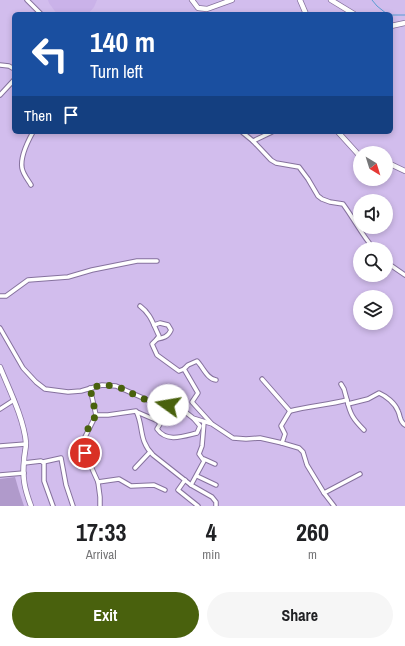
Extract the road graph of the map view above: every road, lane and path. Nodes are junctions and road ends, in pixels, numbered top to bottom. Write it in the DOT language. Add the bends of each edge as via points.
graph roads {
  1 [pos="28,0"];
  2 [pos="192,0"];
  3 [pos="232,0"];
  4 [pos="300,0"];
  5 [pos="331,0"];
  6 [pos="39,12"];
  7 [pos="305,12"];
  8 [pos="351,12"];
  9 [pos="405,23"];
  10 [pos="393,26"];
  11 [pos="0,65"];
  12 [pos="12,68"];
  13 [pos="12,82"];
  14 [pos="0,94"];
  15 [pos="32,134"];
  16 [pos="244,134"];
  17 [pos="268,134"];
  18 [pos="340,134"];
  19 [pos="253,141"];
  20 [pos="353,148"];
  21 [pos="393,165"];
  22 [pos="405,171"];
  23 [pos="31,185"];
  24 [pos="368,242"];
  25 [pos="157,261"];
  26 [pos="393,266"];
  27 [pos="405,274"];
  28 [pos="0,296"];
  29 [pos="140,306"];
  30 [pos="154,325"];
  31 [pos="0,328"];
  32 [pos="157,340"];
  33 [pos="0,367"];
  34 [pos="184,369"];
  35 [pos="262,379"];
  36 [pos="216,380"];
  37 [pos="341,384"];
  38 [pos="90,388"];
  39 [pos="14,400"];
  40 [pos="347,400"];
  41 [pos="348,404"];
  42 [pos="0,408"];
  43 [pos="290,411"];
  44 [pos="136,412"];
  45 [pos="96,415"];
  46 [pos="193,418"];
  47 [pos="204,422"];
  48 [pos="212,424"];
  49 [pos="405,425"];
  50 [pos="364,430"];
  51 [pos="282,443"];
  52 [pos="26,444"];
  53 [pos="0,446"];
  54 [pos="150,452"];
  55 [pos="204,460"];
  56 [pos="43,462"];
  57 [pos="24,463"];
  58 [pos="215,464"];
  59 [pos="135,468"];
  60 [pos="24,473"];
  61 [pos="360,474"];
  62 [pos="0,475"];
  63 [pos="197,476"];
  64 [pos="185,480"];
  65 [pos="98,482"];
  66 [pos="191,485"];
  67 [pos="216,485"];
  68 [pos="165,490"];
  69 [pos="324,493"];
  70 [pos="31,506"];
  71 [pos="54,506"];
  72 [pos="73,506"];
  73 [pos="100,506"];
  74 [pos="198,506"];
  75 [pos="216,506"];
  76 [pos="334,506"];
  1 -- 6 [label="street"];
  2 -- 3 [label="street" via="198,8 207,9"];
  4 -- 7 [label="street"];
  5 -- 8 [label="street"];
  9 -- 10 [label="street"];
  11 -- 12 [label="street"];
  13 -- 14 [label="street"];
  15 -- 23 [label="street" via="23,156 22,168"];
  16 -- 19 [label="street"];
  17 -- 19 [label="street"];
  18 -- 20 [label="street"];
  19 -- 24 [label="street" via="276,163 299,167 322,200 343,204"];
  21 -- 22 [label="street"];
  25 -- 28 [label="street" via="137,261 68,277 28,280 6,296"];
  26 -- 27 [label="street"];
  29 -- 30 [label="street" via="152,318"];
  30 -- 32 [label="street"];
  30 -- 32 [label="street" via="168,325 171,330 169,335"];
  31 -- 38 [label="street" via="23,368 45,389 68,392"];
  32 -- 34 [label="street" via="152,344 157,355 179,371"];
  33 -- 39 [label="street"];
  34 -- 36 [label="street" via="197,361 209,377"];
  34 -- 48 [label="street" via="198,393 192,402"];
  35 -- 43 [label="street"];
  37 -- 40 [label="street"];
  38 -- 45 [label="street"];
  38 -- 46 [label="street" via="102,384 116,386 152,402 179,407"];
  39 -- 42 [label="street"];
  39 -- 52 [label="street"];
  40 -- 41 [label="street"];
  40 -- 43 [label="street"];
  41 -- 49 [label="street" via="368,399 378,393 382,394 392,402 401,422"];
  41 -- 50 [label="street" via="354,420"];
  43 -- 51 [label="street" via="281,426 285,434"];
  44 -- 45 [label="street"];
  44 -- 46 [label="street" via="158,421 160,424 157,429 162,434 176,438 198,433 200,426"];
  44 -- 54 [label="street"];
  45 -- 65 [label="street" via="85,434 84,441 85,453"];
  46 -- 47 [label="street"];
  47 -- 48 [label="street"];
  47 -- 55 [label="street" via="199,454"];
  48 -- 51 [label="street" via="234,438 260,438"];
  51 -- 69 [label="street" via="299,448 303,452"];
  52 -- 53 [label="street"];
  52 -- 57 [label="street"];
  54 -- 59 [label="street"];
  54 -- 64 [label="street"];
  55 -- 58 [label="street"];
  55 -- 63 [label="street"];
  56 -- 57 [label="street"];
  56 -- 71 [label="street" via="44,480"];
  56 -- 72 [label="street" via="61,458"];
  57 -- 60 [label="street"];
  60 -- 62 [label="street"];
  60 -- 70 [label="street" via="24,486"];
  61 -- 69 [label="street"];
  63 -- 66 [label="street"];
  63 -- 67 [label="street"];
  64 -- 66 [label="street"];
  64 -- 74 [label="street" via="178,490"];
  65 -- 68 [label="street" via="119,479 131,486 154,485"];
  65 -- 73 [label="street"];
  66 -- 75 [label="street" via="212,498"];
  69 -- 76 [label="street"];
}
